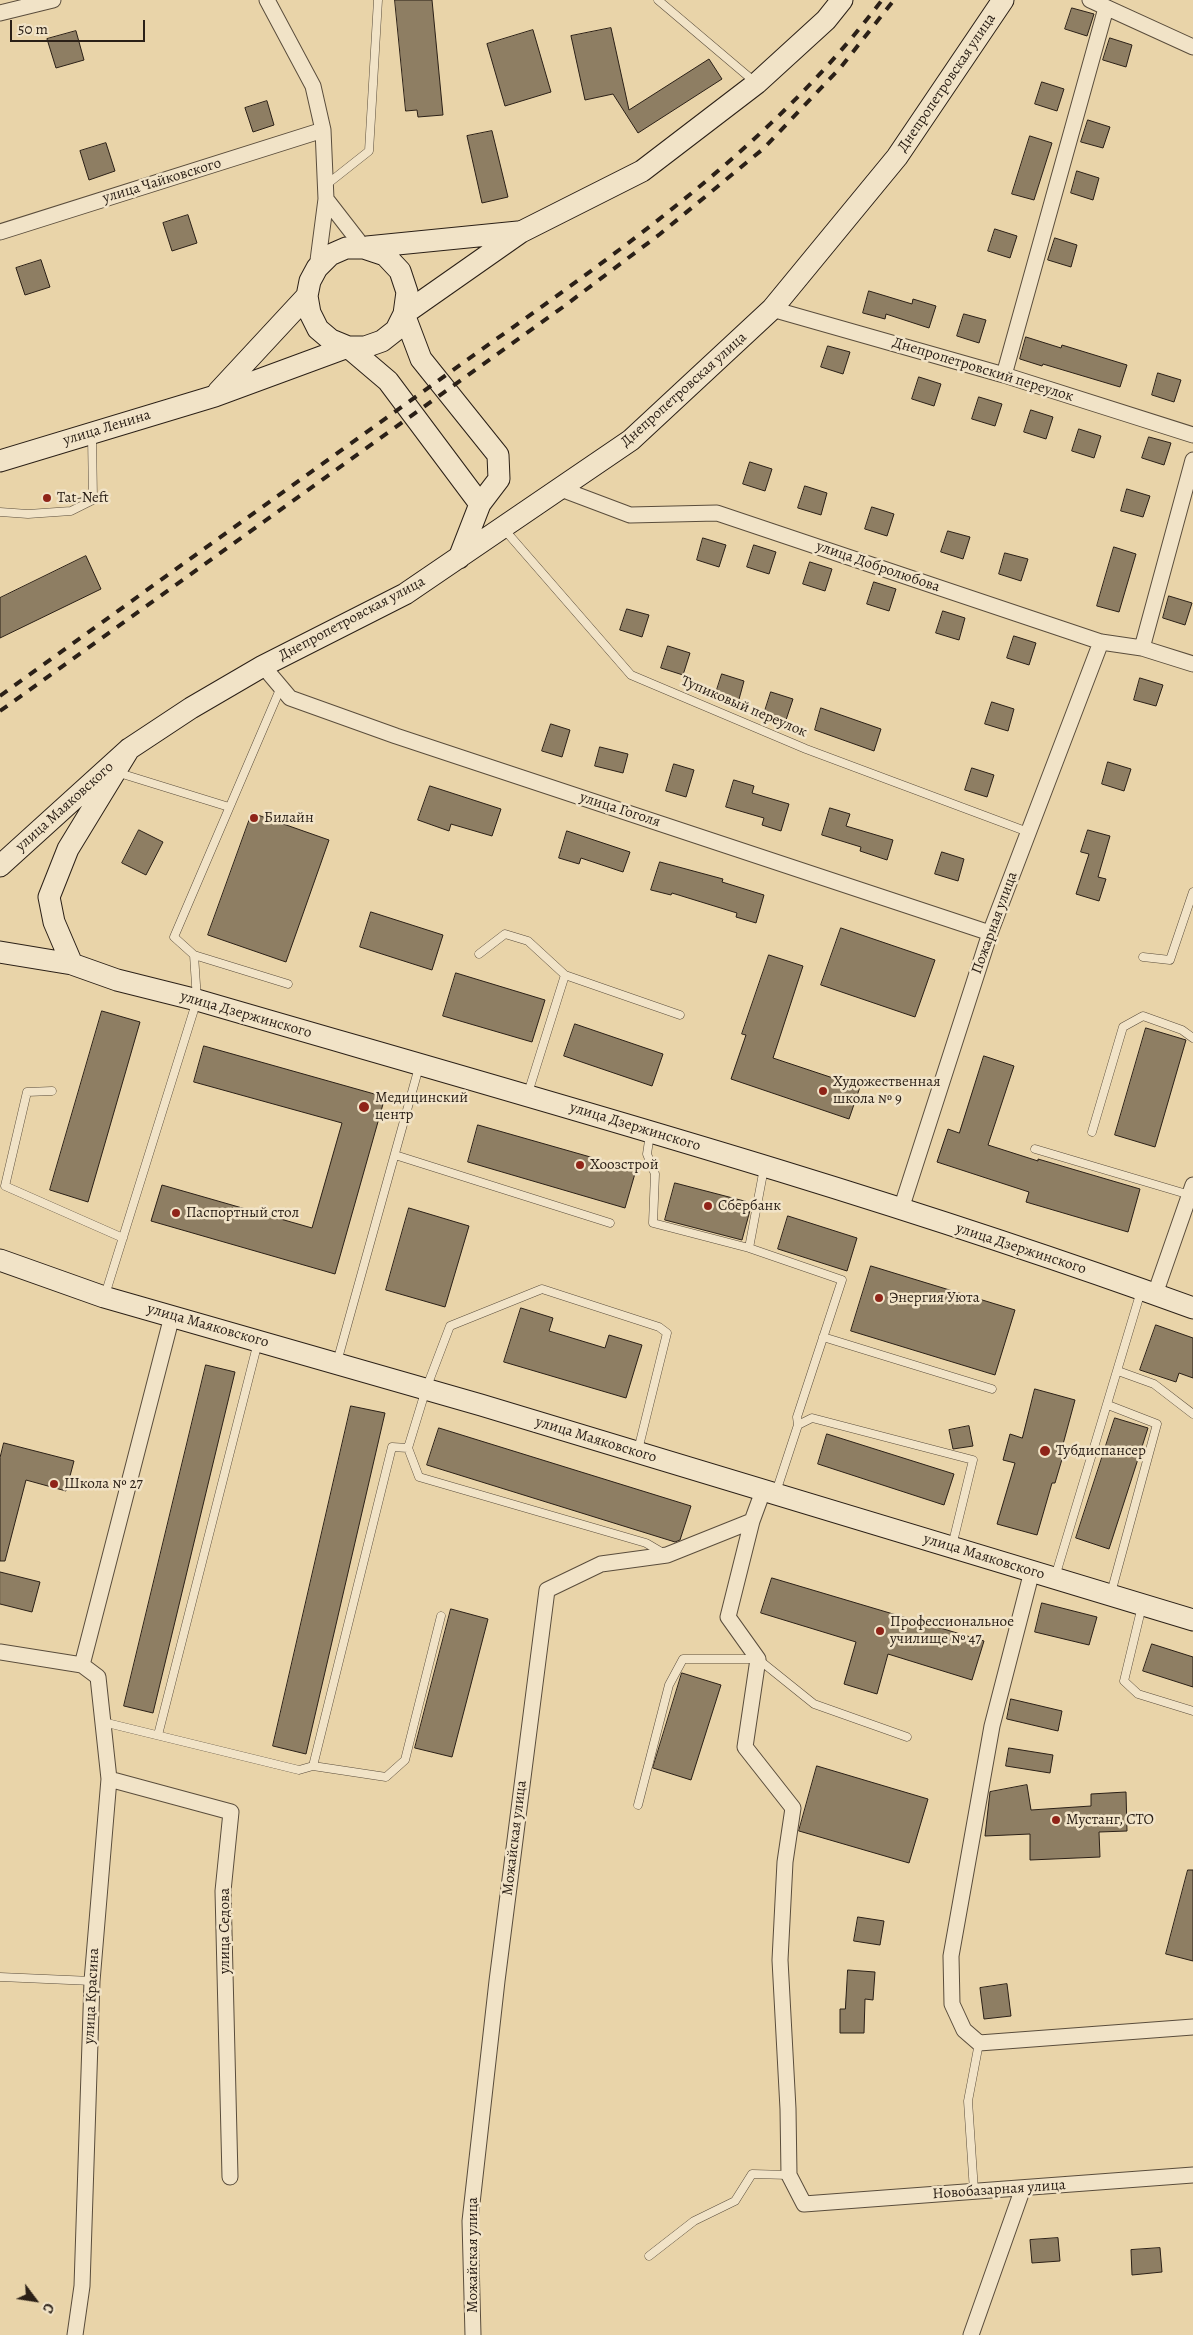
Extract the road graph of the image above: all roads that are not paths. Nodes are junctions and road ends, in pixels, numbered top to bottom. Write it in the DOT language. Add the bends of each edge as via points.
graph roads {
  1 [pos="53,0"];
  2 [pos="267,0"];
  3 [pos="378,0"];
  4 [pos="658,0"];
  5 [pos="842,0"];
  6 [pos="1003,0"];
  7 [pos="1090,0"];
  8 [pos="1106,8"];
  9 [pos="0,13"];
  10 [pos="1193,47"];
  11 [pos="757,84"];
  12 [pos="323,130"];
  13 [pos="326,192"];
  14 [pos="0,232"];
  15 [pos="521,232"];
  16 [pos="364,248"];
  17 [pos="317,268"];
  18 [pos="307,296"];
  19 [pos="772,309"];
  20 [pos="404,314"];
  21 [pos="348,347"];
  22 [pos="1004,375"];
  23 [pos="215,396"];
  24 [pos="92,433"];
  25 [pos="1193,435"];
  26 [pos="1193,460"];
  27 [pos="0,461"];
  28 [pos="561,488"];
  29 [pos="480,504"];
  30 [pos="0,512"];
  31 [pos="503,528"];
  32 [pos="459,558"];
  33 [pos="1101,642"];
  34 [pos="1142,648"];
  35 [pos="1193,664"];
  36 [pos="263,666"];
  37 [pos="281,687"];
  38 [pos="129,749"];
  39 [pos="115,771"];
  40 [pos="229,807"];
  41 [pos="1028,832"];
  42 [pos="0,866"];
  43 [pos="1193,892"];
  44 [pos="990,932"];
  45 [pos="0,952"];
  46 [pos="479,954"];
  47 [pos="194,955"];
  48 [pos="1144,956"];
  49 [pos="72,964"];
  50 [pos="565,975"];
  51 [pos="288,984"];
  52 [pos="197,1000"];
  53 [pos="680,1015"];
  54 [pos="1193,1038"];
  55 [pos="419,1065"];
  56 [pos="52,1091"];
  57 [pos="527,1095"];
  58 [pos="650,1132"];
  59 [pos="1092,1132"];
  60 [pos="1035,1149"];
  61 [pos="395,1155"];
  62 [pos="764,1166"];
  63 [pos="2,1188"];
  64 [pos="1191,1190"];
  65 [pos="901,1209"];
  66 [pos="610,1223"];
  67 [pos="123,1238"];
  68 [pos="749,1248"];
  69 [pos="0,1260"];
  70 [pos="1148,1292"];
  71 [pos="104,1297"];
  72 [pos="1193,1308"];
  73 [pos="172,1316"];
  74 [pos="823,1337"];
  75 [pos="258,1341"];
  76 [pos="337,1364"];
  77 [pos="1118,1371"];
  78 [pos="426,1389"];
  79 [pos="992,1389"];
  80 [pos="1108,1405"];
  81 [pos="1193,1414"];
  82 [pos="798,1425"];
  83 [pos="408,1448"];
  84 [pos="637,1452"];
  85 [pos="769,1492"];
  86 [pos="752,1521"];
  87 [pos="952,1547"];
  88 [pos="667,1555"];
  89 [pos="1032,1571"];
  90 [pos="1055,1578"];
  91 [pos="1110,1595"];
  92 [pos="1142,1604"];
  93 [pos="441,1616"];
  94 [pos="1193,1620"];
  95 [pos="0,1652"];
  96 [pos="758,1659"];
  97 [pos="82,1665"];
  98 [pos="1193,1711"];
  99 [pos="103,1722"];
  100 [pos="158,1736"];
  101 [pos="907,1737"];
  102 [pos="313,1766"];
  103 [pos="109,1779"];
  104 [pos="638,1805"];
  105 [pos="0,1977"];
  106 [pos="92,1982"];
  107 [pos="1193,2027"];
  108 [pos="979,2043"];
  109 [pos="1193,2175"];
  110 [pos="230,2176"];
  111 [pos="789,2176"];
  112 [pos="1023,2188"];
  113 [pos="974,2191"];
  114 [pos="649,2256"];
  115 [pos="75,2335"];
  116 [pos="473,2335"];
  117 [pos="970,2335"];
  1 -- 9 [label="street"];
  2 -- 12 [label="street" via="314,86"];
  3 -- 13 [label="lane" via="370,151"];
  4 -- 11 [label="lane"];
  5 -- 11 [label="main road" via="826,20"];
  6 -- 19 [label="main road, Днепропетровская улица" via="897,157"];
  7 -- 8 [label="street"];
  8 -- 10 [label="street"];
  8 -- 22 [label="street"];
  11 -- 15 [label="main road" via="642,170"];
  12 -- 13 [label="street"];
  12 -- 14 [label="street, улица Чайковского"];
  13 -- 16 [label="street"];
  13 -- 17 [label="street"];
  15 -- 16 [label="main road"];
  15 -- 20 [label="main road"];
  16 -- 17 [label="main road" via="346,248"];
  16 -- 20 [label="main road" via="385,255 400,271 407,292"];
  17 -- 18 [label="main road"];
  18 -- 21 [label="main road" via="310,314 318,329"];
  18 -- 23 [label="main road"];
  19 -- 22 [label="street, Днепропетровский переулок"];
  19 -- 28 [label="main road, Днепропетровская улица" via="631,440"];
  20 -- 21 [label="main road" via="396,330 382,341 366,347"];
  20 -- 29 [label="main road" via="421,359 498,455 499,479"];
  21 -- 23 [label="main road, улица Ленина"];
  21 -- 29 [label="main road" via="388,382"];
  22 -- 25 [label="street, Днепропетровский переулок"];
  23 -- 24 [label="main road, улица Ленина"];
  24 -- 27 [label="main road, улица Ленина"];
  24 -- 30 [label="lane" via="93,500 71,511"];
  26 -- 34 [label="street"];
  28 -- 31 [label="main road, Днепропетровская улица"];
  28 -- 33 [label="street, улица Добролюбова" via="630,515 717,513"];
  29 -- 32 [label="main road"];
  31 -- 32 [label="main road, Днепропетровская улица"];
  31 -- 41 [label="lane, Тупиковый переулок" via="631,675 806,749"];
  32 -- 36 [label="main road, Днепропетровская улица" via="405,594"];
  33 -- 34 [label="street, улица Добролюбова"];
  33 -- 41 [label="street, Пожарная улица"];
  34 -- 35 [label="street, улица Добролюбова"];
  36 -- 37 [label="street, улица Гоголя"];
  36 -- 38 [label="main road, Днепропетровская улица"];
  37 -- 40 [label="lane"];
  37 -- 44 [label="street, улица Гоголя" via="290,698 396,736"];
  38 -- 39 [label="main road"];
  38 -- 42 [label="main road, улица Маяковского"];
  39 -- 40 [label="lane"];
  39 -- 49 [label="main road" via="68,849 49,897 54,922"];
  40 -- 47 [label="lane" via="174,937"];
  41 -- 44 [label="street, Пожарная улица"];
  43 -- 48 [label="lane" via="1170,960"];
  44 -- 65 [label="street, Пожарная улица"];
  45 -- 49 [label="main road, улица Дзержинского"];
  46 -- 50 [label="lane" via="505,934 528,941"];
  47 -- 51 [label="lane"];
  47 -- 52 [label="lane"];
  49 -- 52 [label="main road, улица Дзержинского" via="116,980"];
  50 -- 53 [label="lane"];
  50 -- 57 [label="lane"];
  52 -- 55 [label="main road, улица Дзержинского"];
  52 -- 67 [label="lane"];
  54 -- 59 [label="lane" via="1182,1030 1143,1016 1123,1027"];
  55 -- 57 [label="main road, улица Дзержинского"];
  55 -- 61 [label="lane"];
  56 -- 63 [label="lane" via="27,1092"];
  57 -- 58 [label="main road, улица Дзержинского"];
  58 -- 62 [label="main road, улица Дзержинского"];
  58 -- 68 [label="lane" via="647,1154 655,1174 653,1223"];
  60 -- 64 [label="lane"];
  61 -- 66 [label="lane"];
  61 -- 76 [label="lane"];
  62 -- 65 [label="main road, улица Дзержинского"];
  62 -- 68 [label="lane"];
  63 -- 67 [label="lane"];
  64 -- 70 [label="street"];
  65 -- 70 [label="main road, улица Дзержинского"];
  67 -- 71 [label="lane"];
  68 -- 74 [label="lane" via="842,1280"];
  69 -- 71 [label="main road, улица Маяковского"];
  70 -- 72 [label="main road, улица Дзержинского"];
  70 -- 77 [label="lane"];
  71 -- 73 [label="main road, улица Маяковского"];
  73 -- 75 [label="main road, улица Маяковского"];
  73 -- 97 [label="street"];
  74 -- 79 [label="lane"];
  74 -- 82 [label="lane" via="796,1417"];
  75 -- 76 [label="main road, улица Маяковского"];
  75 -- 100 [label="lane"];
  76 -- 78 [label="main road, улица Маяковского"];
  77 -- 80 [label="lane"];
  77 -- 81 [label="lane" via="1154,1384"];
  78 -- 83 [label="lane"];
  78 -- 84 [label="main road, улица Маяковского"];
  78 -- 84 [label="lane" via="450,1326 542,1289 659,1327 667,1333"];
  80 -- 90 [label="lane"];
  80 -- 91 [label="lane" via="1157,1424"];
  82 -- 85 [label="lane"];
  82 -- 87 [label="lane" via="812,1418 973,1460"];
  83 -- 88 [label="lane" via="419,1477 646,1544"];
  83 -- 102 [label="lane" via="392,1448"];
  84 -- 85 [label="main road, улица Маяковского"];
  85 -- 86 [label="street"];
  85 -- 87 [label="main road, улица Маяковского"];
  86 -- 88 [label="street, Можайская улица"];
  86 -- 96 [label="street" via="728,1616"];
  87 -- 89 [label="main road, улица Маяковского"];
  88 -- 116 [label="street, Можайская улица" via="601,1564 547,1590 470,2221"];
  89 -- 90 [label="main road, улица Маяковского"];
  89 -- 108 [label="street" via="992,1726 951,1956 952,2004 964,2030"];
  90 -- 91 [label="main road, улица Маяковского"];
  91 -- 92 [label="main road, улица Маяковского"];
  92 -- 94 [label="main road, улица Маяковского"];
  92 -- 98 [label="lane" via="1124,1681 1138,1694"];
  93 -- 102 [label="lane" via="404,1760 386,1777"];
  95 -- 97 [label="street"];
  96 -- 101 [label="lane" via="814,1704"];
  96 -- 104 [label="lane" via="683,1659 669,1685"];
  96 -- 111 [label="street" via="745,1748 793,1808 785,1862 780,1960"];
  97 -- 99 [label="street, улица Красина" via="98,1677"];
  99 -- 100 [label="lane"];
  99 -- 103 [label="street, улица Красина"];
  100 -- 102 [label="lane" via="299,1770"];
  103 -- 106 [label="street, улица Красина"];
  103 -- 110 [label="street, улица Седова" via="231,1812 223,1892"];
  105 -- 106 [label="lane"];
  106 -- 115 [label="street, улица Красина" via="82,2286"];
  107 -- 108 [label="street"];
  108 -- 113 [label="lane" via="968,2101"];
  109 -- 112 [label="street, Новобазарная улица"];
  111 -- 113 [label="street, Новобазарная улица" via="804,2204"];
  111 -- 114 [label="lane" via="752,2174 736,2202 694,2221"];
  112 -- 113 [label="street, Новобазарная улица"];
  112 -- 117 [label="street"];
}
